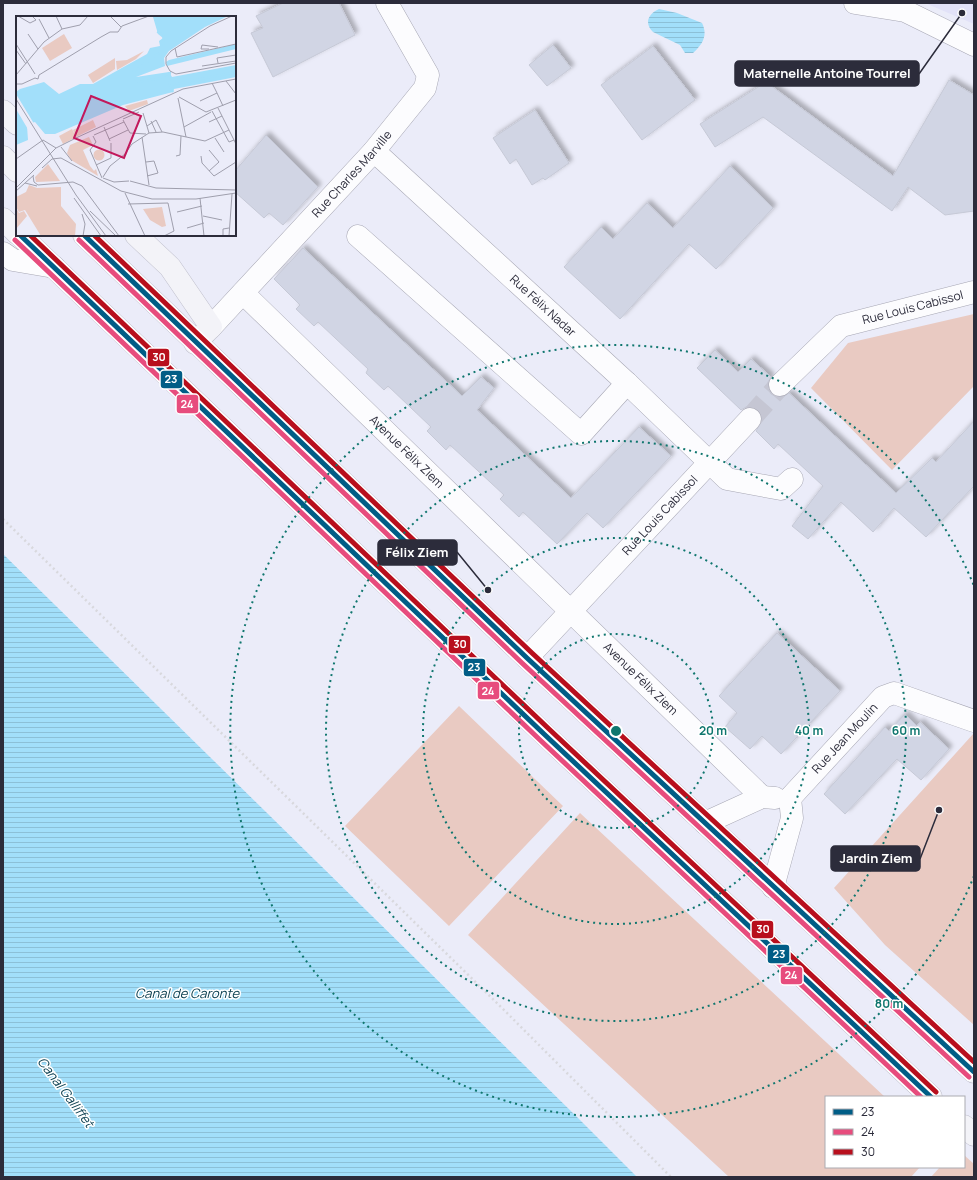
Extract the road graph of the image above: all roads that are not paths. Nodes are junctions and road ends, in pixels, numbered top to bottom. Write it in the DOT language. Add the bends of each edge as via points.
graph roads {
  1 [pos="388,3"];
  2 [pos="855,3"];
  3 [pos="974,45"];
  4 [pos="3,111"];
  5 [pos="16,123"];
  6 [pos="374,151"];
  7 [pos="3,158"];
  8 [pos="16,170"];
  9 [pos="3,219"];
  10 [pos="16,231"];
  11 [pos="21,236"];
  12 [pos="85,236"];
  13 [pos="137,236"];
  14 [pos="358,236"];
  15 [pos="3,253"];
  16 [pos="54,267"];
  17 [pos="243,292"];
  18 [pos="974,292"];
  19 [pos="211,328"];
  20 [pos="195,342"];
  21 [pos="627,383"];
  22 [pos="780,386"];
  23 [pos="750,418"];
  24 [pos="710,462"];
  25 [pos="792,479"];
  26 [pos="570,612"];
  27 [pos="527,658"];
  28 [pos="974,721"];
  29 [pos="762,797"];
  30 [pos="790,798"];
  31 [pos="705,823"];
  32 [pos="773,887"];
  33 [pos="974,1072"];
  34 [pos="931,1096"];
  35 [pos="965,1127"];
  36 [pos="974,1135"];
  1 -- 6 [label="street, Rue Charles Marville" via="428,75 425,88"];
  2 -- 3 [label="street" via="905,11"];
  4 -- 5 [label="main road"];
  6 -- 17 [label="street, Rue Charles Marville"];
  6 -- 21 [label="street, Rue Félix Nadar"];
  7 -- 8 [label="main road"];
  9 -- 10 [label="main road"];
  11 -- 16 [label="main road"];
  12 -- 20 [label="main road"];
  13 -- 19 [label="main road" via="170,267"];
  14 -- 21 [label="street" via="581,434"];
  15 -- 16 [label="street" via="13,260"];
  16 -- 34 [label="main road" via="544,734"];
  17 -- 19 [label="street, Rue Charles Marville"];
  17 -- 26 [label="street, Avenue Félix Ziem"];
  18 -- 22 [label="street, Rue Louis Cabissol" via="841,326"];
  19 -- 20 [label="main road"];
  20 -- 27 [label="main road"];
  21 -- 24 [label="street, Rue Félix Nadar"];
  23 -- 24 [label="street, Rue Louis Cabissol"];
  24 -- 25 [label="street, Rue Félix Nadar" via="727,479 781,489"];
  24 -- 26 [label="street, Rue Louis Cabissol"];
  26 -- 27 [label="street"];
  26 -- 29 [label="street, Avenue Félix Ziem"];
  27 -- 31 [label="main road"];
  28 -- 30 [label="street, Rue Jean Moulin" via="894,693 883,697"];
  29 -- 30 [label="street"];
  29 -- 31 [label="street"];
  30 -- 32 [label="street" via="792,818"];
  31 -- 32 [label="main road"];
  32 -- 33 [label="main road"];
  35 -- 36 [label="main road"];
}
